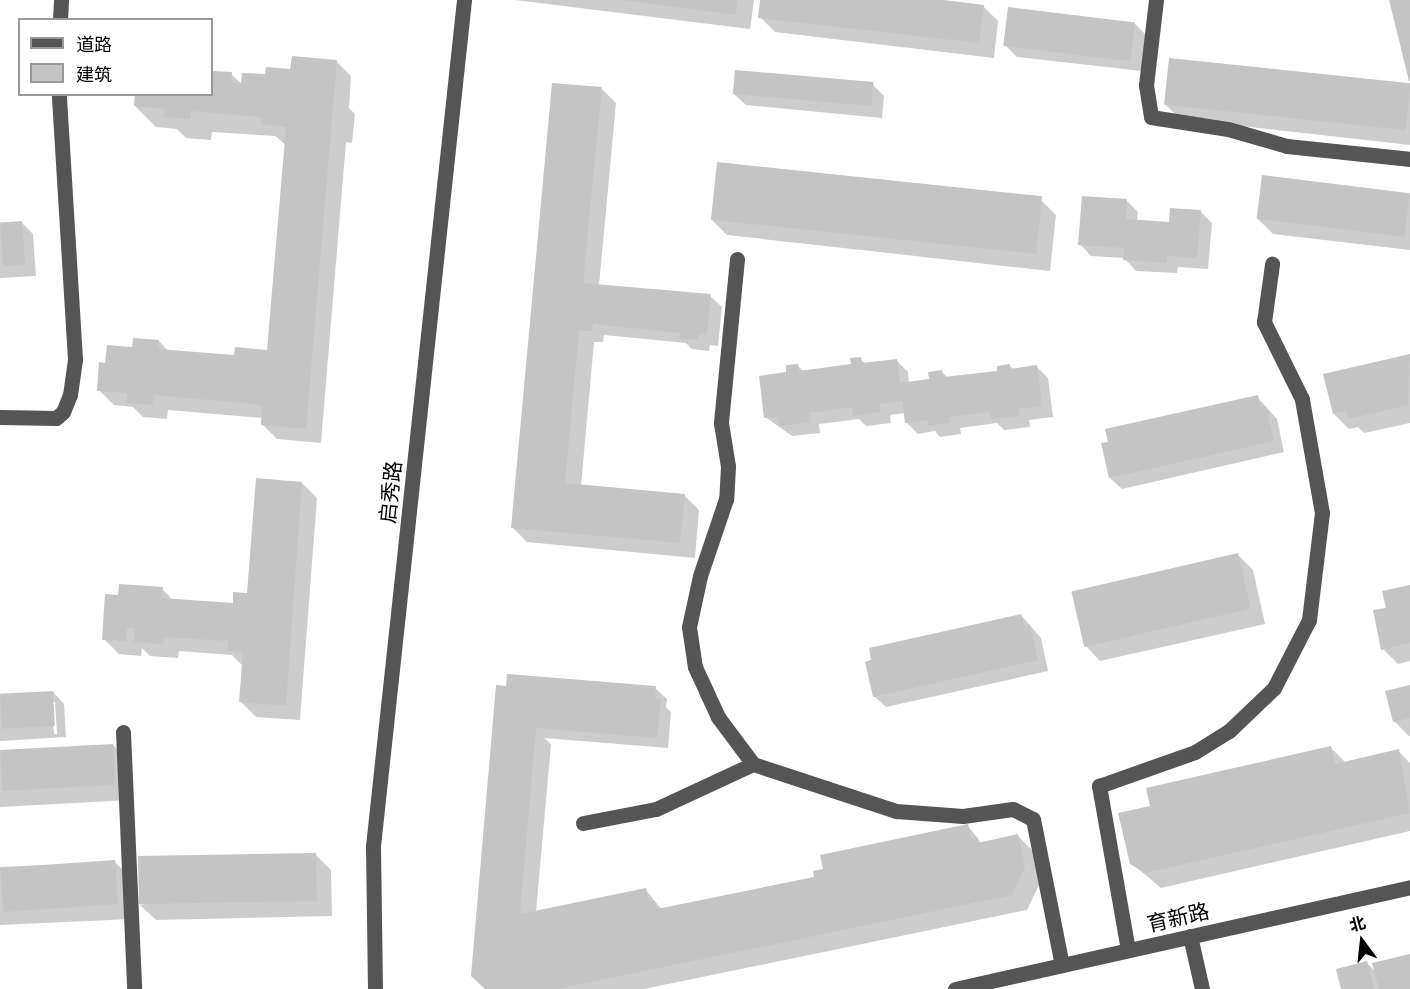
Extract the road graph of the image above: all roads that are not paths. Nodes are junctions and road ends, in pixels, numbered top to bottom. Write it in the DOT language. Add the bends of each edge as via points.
graph roads {
  1 [pos="61,0"];
  2 [pos="464,0"];
  3 [pos="1156,0"];
  4 [pos="60,18"];
  5 [pos="59,96"];
  6 [pos="1410,159"];
  7 [pos="737,259"];
  8 [pos="1272,264"];
  9 [pos="0,417"];
  10 [pos="123,732"];
  11 [pos="753,764"];
  12 [pos="583,824"];
  13 [pos="1410,886"];
  14 [pos="1190,936"];
  15 [pos="1128,950"];
  16 [pos="1062,965"];
  17 [pos="1021,982"];
  18 [pos="134,989"];
  19 [pos="375,989"];
  20 [pos="954,989"];
  21 [pos="1202,989"];
  1 -- 4 [label="street"];
  2 -- 19 [label="street, 启秀路" via="373,846"];
  3 -- 6 [label="street" via="1146,85 1151,117 1228,129 1287,146"];
  5 -- 9 [label="street" via="75,359 70,395 56,418"];
  7 -- 11 [label="street" via="721,423 728,466 726,499 700,576 689,627 695,667 718,717"];
  8 -- 15 [label="street" via="1264,322 1302,399 1322,513 1309,620 1274,688 1237,724 1195,752 1099,786"];
  10 -- 18 [label="street"];
  11 -- 12 [label="street" via="656,808"];
  11 -- 16 [label="street" via="896,811 963,816 1013,809 1033,819"];
  13 -- 14 [label="street, 育新路"];
  14 -- 15 [label="street, 育新路"];
  14 -- 21 [label="street"];
  15 -- 16 [label="street, 育新路"];
  16 -- 17 [label="street, 育新路"];
  17 -- 20 [label="street, 育新路"];
}
